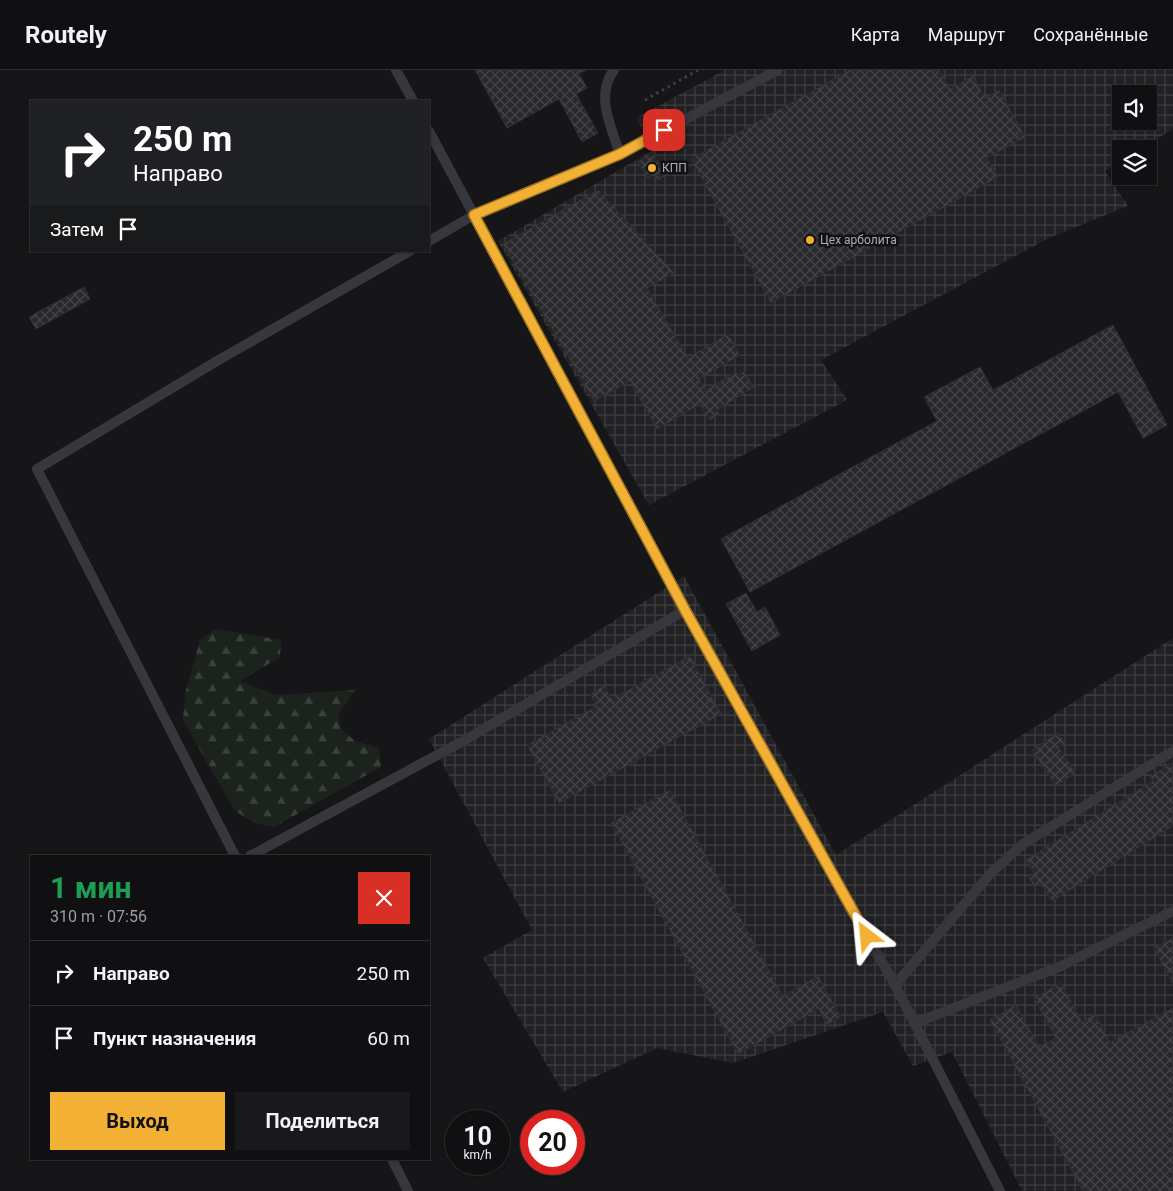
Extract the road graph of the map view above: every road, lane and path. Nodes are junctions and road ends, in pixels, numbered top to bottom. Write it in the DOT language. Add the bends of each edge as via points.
graph roads {
  1 [pos="396,70"];
  2 [pos="614,70"];
  3 [pos="698,70"];
  4 [pos="778,70"];
  5 [pos="412,100"];
  6 [pos="645,100"];
  7 [pos="430,133"];
  8 [pos="620,154"];
  9 [pos="474,215"];
  10 [pos="430,240"];
  11 [pos="408,252"];
  12 [pos="685,610"];
  13 [pos="1173,751"];
  14 [pos="234,855"];
  15 [pos="252,855"];
  16 [pos="1173,911"];
  17 [pos="894,984"];
  18 [pos="915,1023"];
  19 [pos="392,1160"];
  20 [pos="408,1191"];
  21 [pos="1000,1191"];
  1 -- 5 [label="lane"];
  2 -- 8 [label="lane" via="607,80 605,97"];
  3 -- 6 [label="path"];
  4 -- 8 [label="lane"];
  7 -- 9 [label="lane"];
  8 -- 9 [label="lane"];
  9 -- 10 [label="lane"];
  9 -- 12 [label="lane"];
  11 -- 14 [label="lane" via="37,469"];
  12 -- 15 [label="lane" via="465,740"];
  12 -- 17 [label="lane"];
  13 -- 17 [label="lane" via="1023,844 991,873"];
  16 -- 18 [label="lane" via="1059,967"];
  17 -- 18 [label="lane"];
  18 -- 21 [label="lane"];
  19 -- 20 [label="lane"];
}
